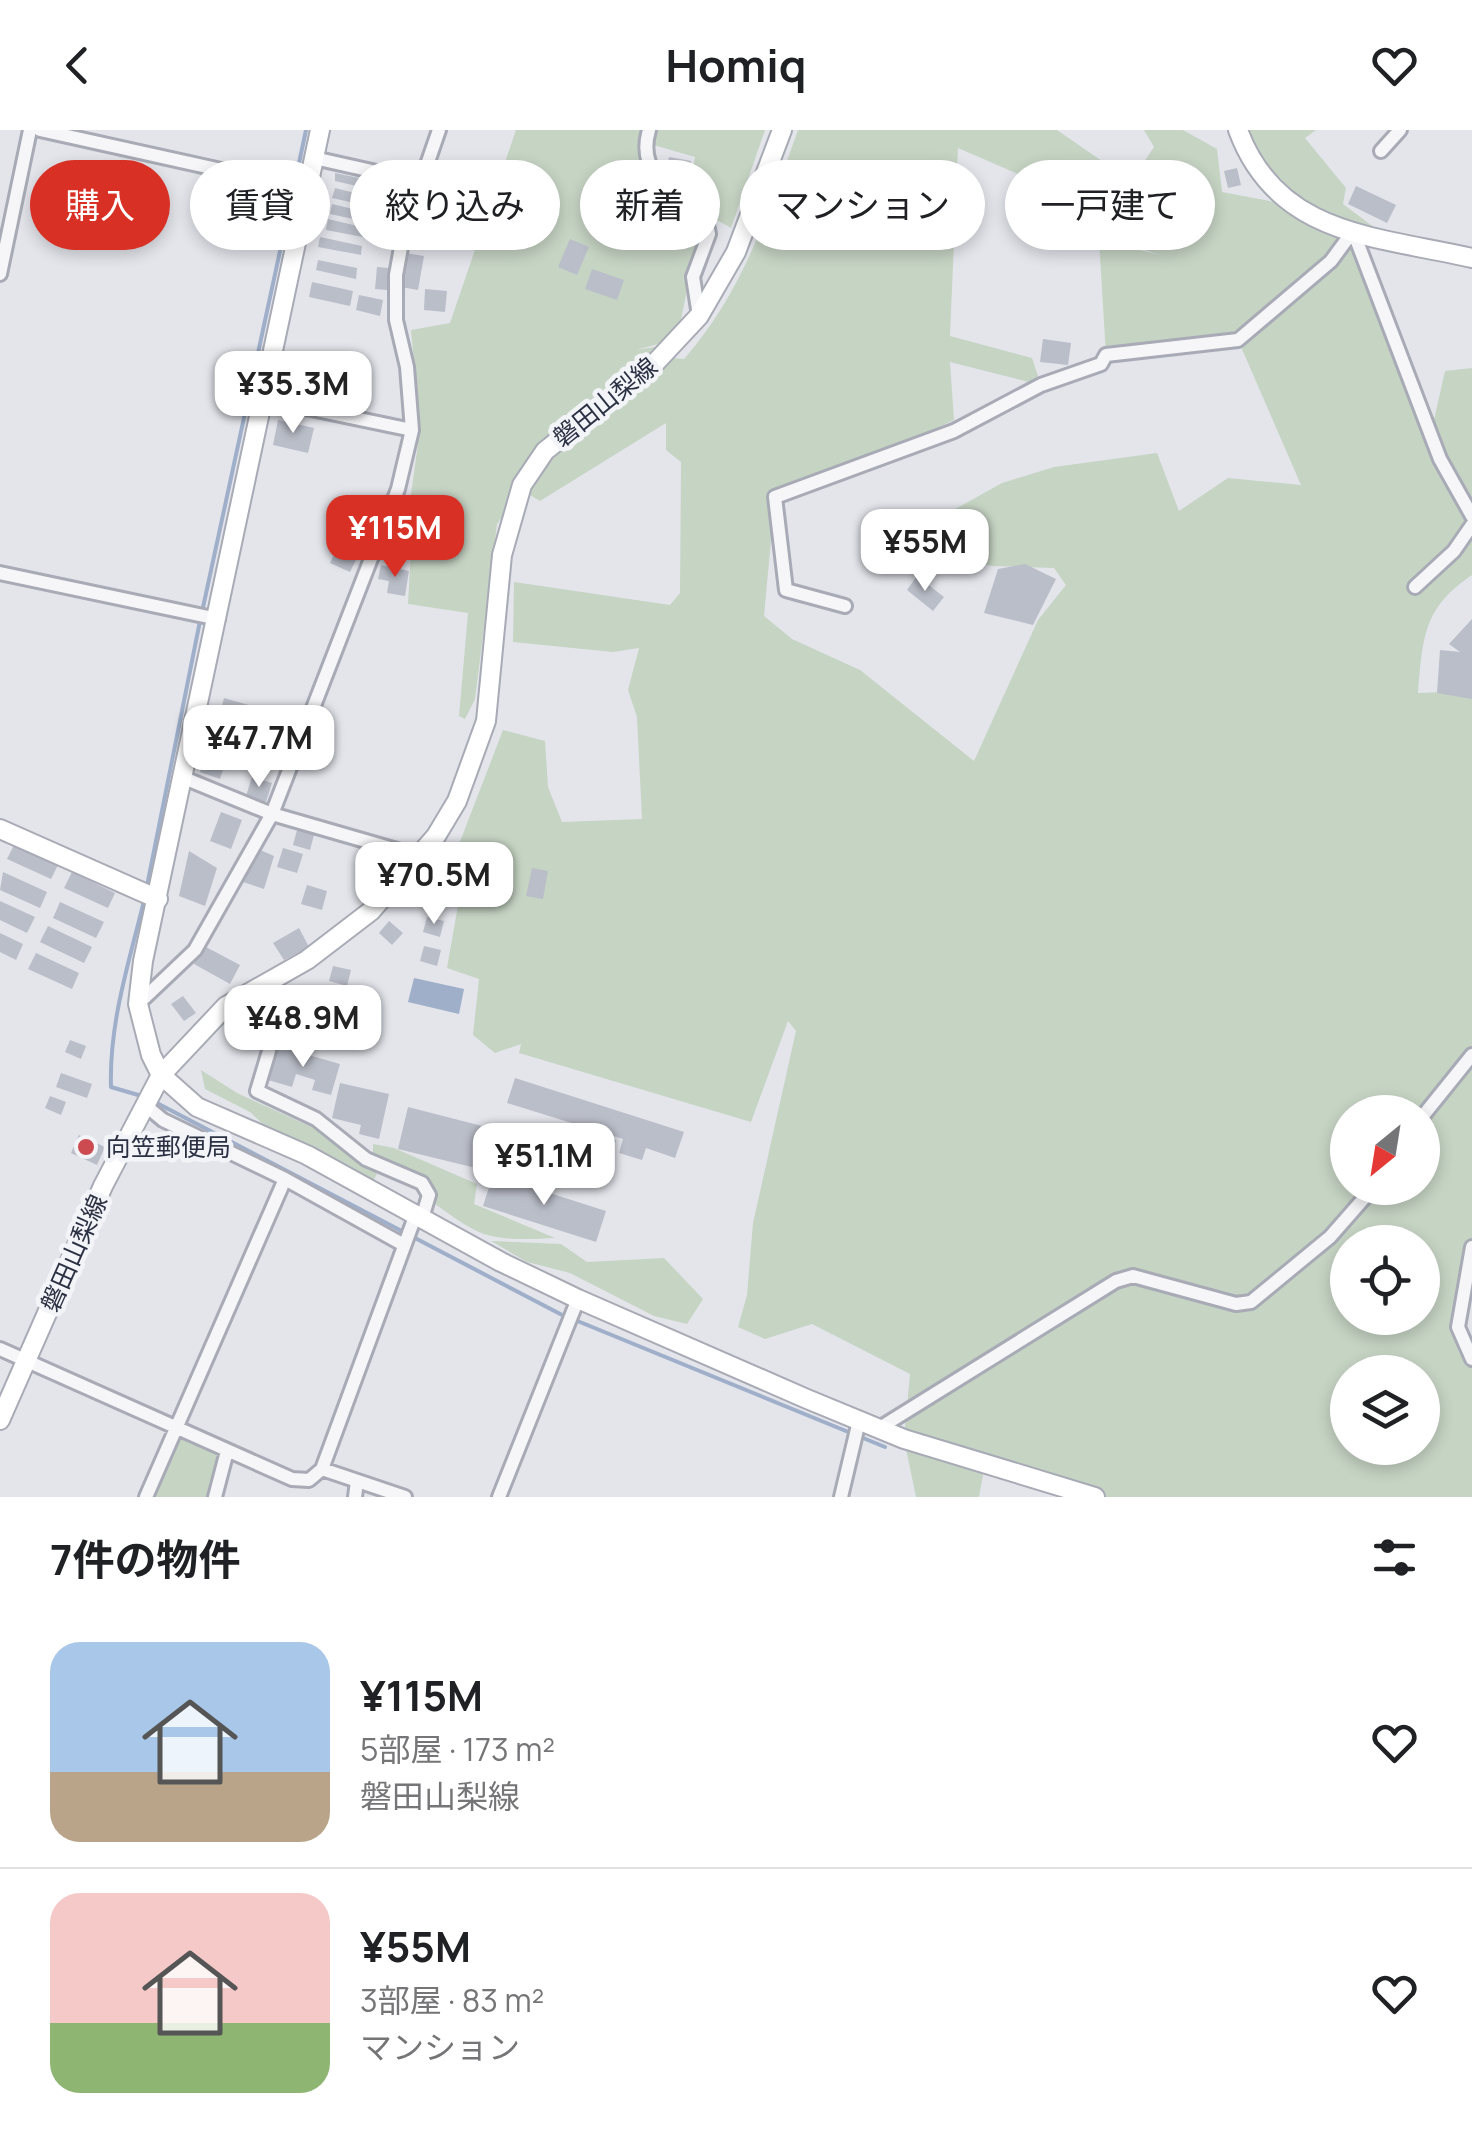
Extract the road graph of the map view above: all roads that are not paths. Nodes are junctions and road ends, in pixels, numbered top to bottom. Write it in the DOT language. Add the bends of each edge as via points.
graph roads {
  1 [pos="30,130"];
  2 [pos="40,130"];
  3 [pos="320,130"];
  4 [pos="439,130"];
  5 [pos="648,130"];
  6 [pos="782,130"];
  7 [pos="1238,130"];
  8 [pos="1400,130"];
  9 [pos="1381,151"];
  10 [pos="314,158"];
  11 [pos="429,160"];
  12 [pos="190,163"];
  13 [pos="350,166"];
  14 [pos="1353,231"];
  15 [pos="295,250"];
  16 [pos="403,250"];
  17 [pos="1472,258"];
  18 [pos="0,274"];
  19 [pos="699,316"];
  20 [pos="264,399"];
  21 [pos="412,430"];
  22 [pos="1472,516"];
  23 [pos="1472,525"];
  24 [pos="0,574"];
  25 [pos="1415,587"];
  26 [pos="845,606"];
  27 [pos="218,618"];
  28 [pos="184,778"];
  29 [pos="272,814"];
  30 [pos="2,836"];
  31 [pos="422,857"];
  32 [pos="158,899"];
  33 [pos="138,1004"];
  34 [pos="270,1051"];
  35 [pos="1472,1055"];
  36 [pos="161,1075"];
  37 [pos="1440,1095"];
  38 [pos="145,1105"];
  39 [pos="285,1178"];
  40 [pos="1358,1205"];
  41 [pos="419,1216"];
  42 [pos="404,1245"];
  43 [pos="1472,1248"];
  44 [pos="578,1299"];
  45 [pos="1466,1336"];
  46 [pos="0,1349"];
  47 [pos="1472,1359"];
  48 [pos="26,1361"];
  49 [pos="0,1420"];
  50 [pos="868,1425"];
  51 [pos="176,1428"];
  52 [pos="227,1451"];
  53 [pos="322,1469"];
  54 [pos="309,1480"];
  55 [pos="357,1481"];
  56 [pos="146,1497"];
  57 [pos="215,1497"];
  58 [pos="309,1497"];
  59 [pos="355,1497"];
  60 [pos="405,1497"];
  61 [pos="499,1497"];
  62 [pos="841,1497"];
  63 [pos="1095,1497"];
  1 -- 18 [label="street"];
  2 -- 12 [label="street"];
  3 -- 10 [label="street"];
  4 -- 11 [label="street"];
  5 -- 19 [label="street" via="646,160 655,178 704,212 709,234 693,277"];
  6 -- 19 [label="street, 磐田山梨線" via="736,252"];
  7 -- 14 [label="street" via="1255,169 1283,201"];
  8 -- 9 [label="street"];
  10 -- 13 [label="street"];
  14 -- 17 [label="street"];
  14 -- 22 [label="street" via="1440,460"];
  14 -- 26 [label="street" via="1331,261 1238,340 1106,354 1101,364 1042,385 954,431 774,497 786,590"];
  15 -- 20 [label="street"];
  16 -- 21 [label="street" via="396,320"];
  19 -- 31 [label="street, 磐田山梨線" via="656,362 545,451 522,485 502,556 486,722 457,801"];
  20 -- 21 [label="street"];
  20 -- 27 [label="street"];
  21 -- 29 [label="street" via="398,489"];
  23 -- 25 [label="street"];
  24 -- 27 [label="street"];
  27 -- 28 [label="street"];
  28 -- 29 [label="street"];
  28 -- 32 [label="street"];
  29 -- 31 [label="street"];
  29 -- 33 [label="street" via="195,950"];
  30 -- 32 [label="street"];
  31 -- 36 [label="street, 磐田山梨線" via="307,960 226,1006"];
  32 -- 33 [label="street"];
  33 -- 36 [label="street"];
  34 -- 41 [label="street" via="257,1091 316,1119 384,1169 422,1184 429,1194"];
  35 -- 37 [label="street"];
  36 -- 38 [label="street, 磐田山梨線"];
  36 -- 41 [label="street" via="197,1107 307,1155"];
  38 -- 39 [label="street"];
  38 -- 48 [label="street, 磐田山梨線"];
  39 -- 42 [label="street"];
  39 -- 51 [label="street"];
  40 -- 50 [label="street" via="1251,1302 1236,1304 1133,1276 1116,1281"];
  41 -- 42 [label="street"];
  41 -- 44 [label="street"];
  42 -- 53 [label="street"];
  43 -- 45 [label="street" via="1458,1327"];
  44 -- 50 [label="street"];
  44 -- 61 [label="street"];
  45 -- 47 [label="street"];
  46 -- 48 [label="street"];
  48 -- 49 [label="street, 磐田山梨線"];
  48 -- 51 [label="street"];
  50 -- 62 [label="street"];
  50 -- 63 [label="street"];
  51 -- 52 [label="street"];
  51 -- 56 [label="street"];
  52 -- 54 [label="street"];
  52 -- 57 [label="street"];
  53 -- 54 [label="street"];
  53 -- 55 [label="street"];
  54 -- 58 [label="street"];
  55 -- 59 [label="street"];
  55 -- 60 [label="street"];
}
